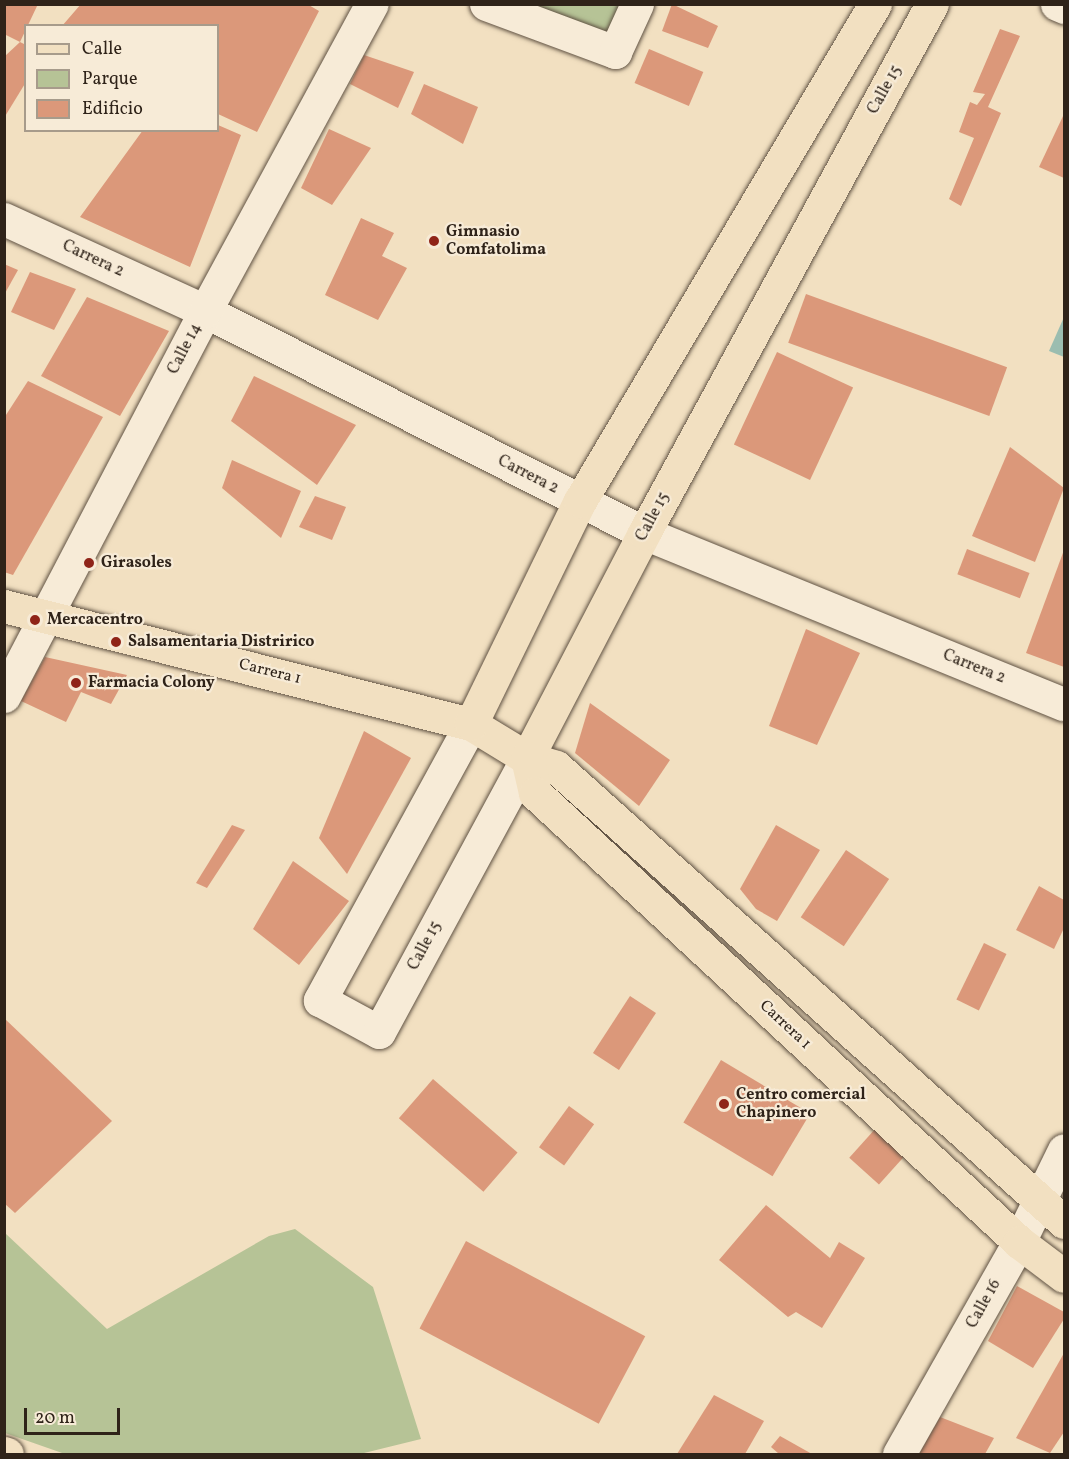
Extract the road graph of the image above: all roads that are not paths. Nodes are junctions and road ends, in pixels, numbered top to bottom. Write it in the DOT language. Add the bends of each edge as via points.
graph roads {
  1 [pos="372,4"];
  2 [pos="486,4"];
  3 [pos="637,4"];
  4 [pos="875,4"];
  5 [pos="932,4"];
  6 [pos="1058,4"];
  7 [pos="1065,7"];
  8 [pos="4,219"];
  9 [pos="205,310"];
  10 [pos="580,501"];
  11 [pos="644,533"];
  12 [pos="4,606"];
  13 [pos="47,615"];
  14 [pos="4,696"];
  15 [pos="1065,704"];
  16 [pos="471,724"];
  17 [pos="527,758"];
  18 [pos="1065,1150"];
  19 [pos="1038,1202"];
  20 [pos="1065,1222"];
  21 [pos="1019,1242"];
  22 [pos="1065,1276"];
  23 [pos="899,1455"];
  1 -- 9 [label="street, Calle 14"];
  2 -- 3 [label="street" via="615,52"];
  4 -- 10 [label="main road"];
  5 -- 11 [label="main road, Calle 15"];
  6 -- 7 [label="street"];
  8 -- 9 [label="street, Carrera 2"];
  9 -- 10 [label="street, Carrera 2"];
  9 -- 13 [label="street, Calle 14"];
  10 -- 11 [label="street, Carrera 2"];
  10 -- 16 [label="main road"];
  11 -- 15 [label="street, Carrera 2"];
  11 -- 17 [label="main road, Calle 15"];
  12 -- 13 [label="main road, Carrera 1"];
  13 -- 14 [label="street, Calle 14"];
  13 -- 16 [label="main road, Carrera 1"];
  16 -- 17 [label="main road, Carrera 1"];
  16 -- 17 [label="street, Calle 15" via="320,1000 379,1032"];
  17 -- 19 [label="main road, Carrera 1" via="556,767"];
  17 -- 21 [label="main road, Carrera 1" via="535,793"];
  18 -- 19 [label="street, Calle 16"];
  19 -- 20 [label="main road, Carrera 1"];
  19 -- 21 [label="street, Calle 16"];
  21 -- 22 [label="main road, Carrera 1"];
  21 -- 23 [label="street, Calle 16"];
}
